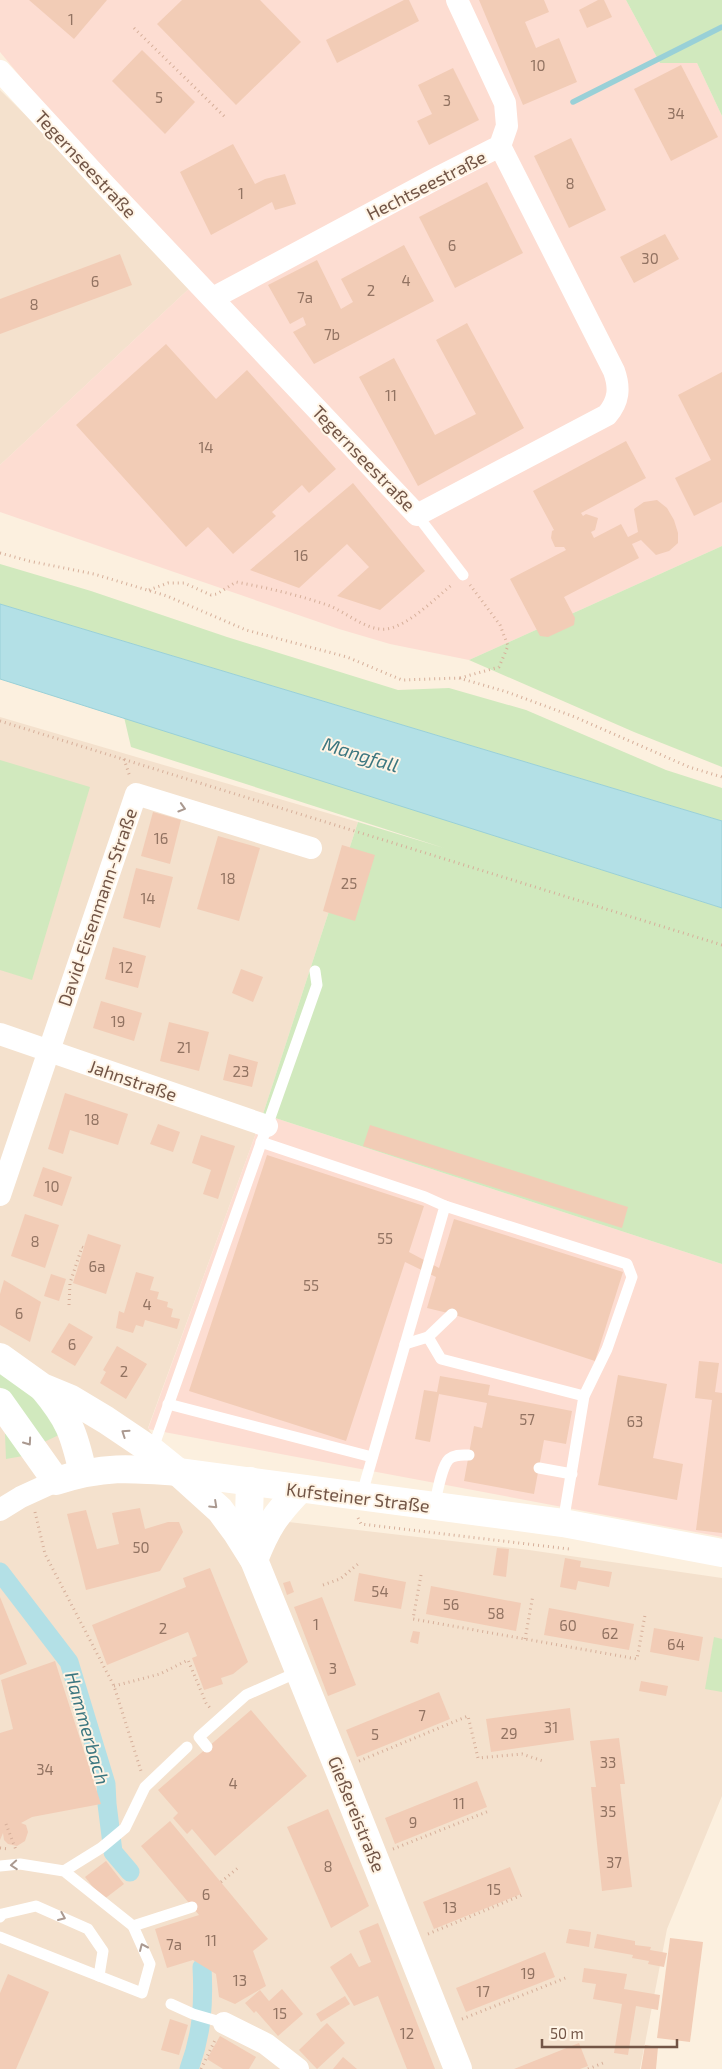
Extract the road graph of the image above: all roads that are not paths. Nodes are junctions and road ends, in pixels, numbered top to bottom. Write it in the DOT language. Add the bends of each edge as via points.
graph roads {
  1 [pos="457,0"];
  2 [pos="0,71"];
  3 [pos="500,146"];
  4 [pos="213,298"];
  5 [pos="417,514"];
  6 [pos="463,575"];
  7 [pos="311,848"];
  8 [pos="315,971"];
  9 [pos="0,1034"];
  10 [pos="49,1051"];
  11 [pos="264,1134"];
  12 [pos="0,1195"];
  13 [pos="445,1206"];
  14 [pos="452,1314"];
  15 [pos="428,1337"];
  16 [pos="405,1344"];
  17 [pos="0,1357"];
  18 [pos="42,1387"];
  19 [pos="584,1396"];
  20 [pos="0,1402"];
  21 [pos="168,1404"];
  22 [pos="152,1451"];
  23 [pos="469,1455"];
  24 [pos="372,1457"];
  25 [pos="539,1468"];
  26 [pos="178,1472"];
  27 [pos="83,1473"];
  28 [pos="572,1474"];
  29 [pos="250,1481"];
  30 [pos="56,1482"];
  31 [pos="300,1489"];
  32 [pos="354,1496"];
  33 [pos="434,1506"];
  34 [pos="0,1510"];
  35 [pos="563,1523"];
  36 [pos="722,1553"];
  37 [pos="254,1560"];
  38 [pos="298,1672"];
  39 [pos="187,1747"];
  40 [pos="207,1747"];
  41 [pos="0,1866"];
  42 [pos="64,1871"];
  43 [pos="192,1906"];
  44 [pos="0,1916"];
  45 [pos="133,1926"];
  46 [pos="0,1936"];
  47 [pos="98,1976"];
  48 [pos="171,2004"];
  49 [pos="224,2023"];
  50 [pos="298,2069"];
  51 [pos="458,2069"];
  1 -- 3 [label="street, Hechtseestraße" via="505,103 507,126"];
  2 -- 4 [label="street, Tegernseestraße"];
  3 -- 4 [label="street, Hechtseestraße"];
  3 -- 5 [label="street, Tegernseestraße" via="614,371 618,394 615,406 607,415"];
  4 -- 5 [label="street, Tegernseestraße"];
  5 -- 6 [label="lane"];
  10 -- 7 [label="street, David-Eisenmann-Straße, one-way" via="136,794"];
  8 -- 11 [label="lane" via="317,985"];
  9 -- 10 [label="street, Jahnstraße"];
  10 -- 11 [label="street, Jahnstraße"];
  10 -- 12 [label="street, David-Eisenmann-Straße"];
  11 -- 13 [label="lane"];
  11 -- 21 [label="lane"];
  13 -- 16 [label="lane"];
  13 -- 19 [label="lane" via="626,1264 632,1277"];
  14 -- 15 [label="lane"];
  15 -- 16 [label="lane"];
  15 -- 19 [label="lane" via="441,1359"];
  16 -- 24 [label="lane"];
  17 -- 18 [label="main road"];
  22 -- 18 [label="main road, Gießereistraße, one-way" via="71,1399"];
  18 -- 27 [label="main road" via="61,1410 76,1439"];
  19 -- 28 [label="lane"];
  20 -- 30 [label="main road, one-way"];
  21 -- 22 [label="lane"];
  21 -- 24 [label="lane"];
  22 -- 26 [label="main road, Gießereistraße"];
  23 -- 33 [label="lane" via="449,1459"];
  24 -- 32 [label="lane"];
  25 -- 28 [label="lane"];
  26 -- 27 [label="main road, Kufsteiner Straße" via="136,1468"];
  26 -- 29 [label="main road, Kufsteiner Straße"];
  26 -- 37 [label="main road, Gießereistraße, one-way" via="220,1510"];
  27 -- 30 [label="main road, Kufsteiner Straße"];
  28 -- 35 [label="lane"];
  29 -- 31 [label="main road, Kufsteiner Straße"];
  29 -- 37 [label="main road, Gießereistraße" via="249,1525"];
  30 -- 34 [label="street, Kufsteiner Straße" via="29,1492"];
  31 -- 32 [label="main road, Kufsteiner Straße"];
  31 -- 37 [label="main road" via="276,1514"];
  32 -- 33 [label="main road, Kufsteiner Straße"];
  33 -- 35 [label="main road, Kufsteiner Straße"];
  35 -- 36 [label="main road, Kufsteiner Straße"];
  37 -- 38 [label="main road, Gießereistraße"];
  38 -- 40 [label="lane" via="246,1695 199,1737"];
  38 -- 51 [label="main road, Gießereistraße"];
  39 -- 42 [label="lane" via="145,1787 126,1828"];
  42 -- 41 [label="lane, one-way" via="20,1864"];
  42 -- 45 [label="lane"];
  43 -- 45 [label="lane"];
  44 -- 47 [label="lane, one-way" via="36,1906 88,1928 103,1951"];
  47 -- 45 [label="lane, one-way" via="142,1993 150,1964"];
  46 -- 47 [label="lane"];
  48 -- 49 [label="lane"];
  49 -- 50 [label="street" via="266,2044"];
}
